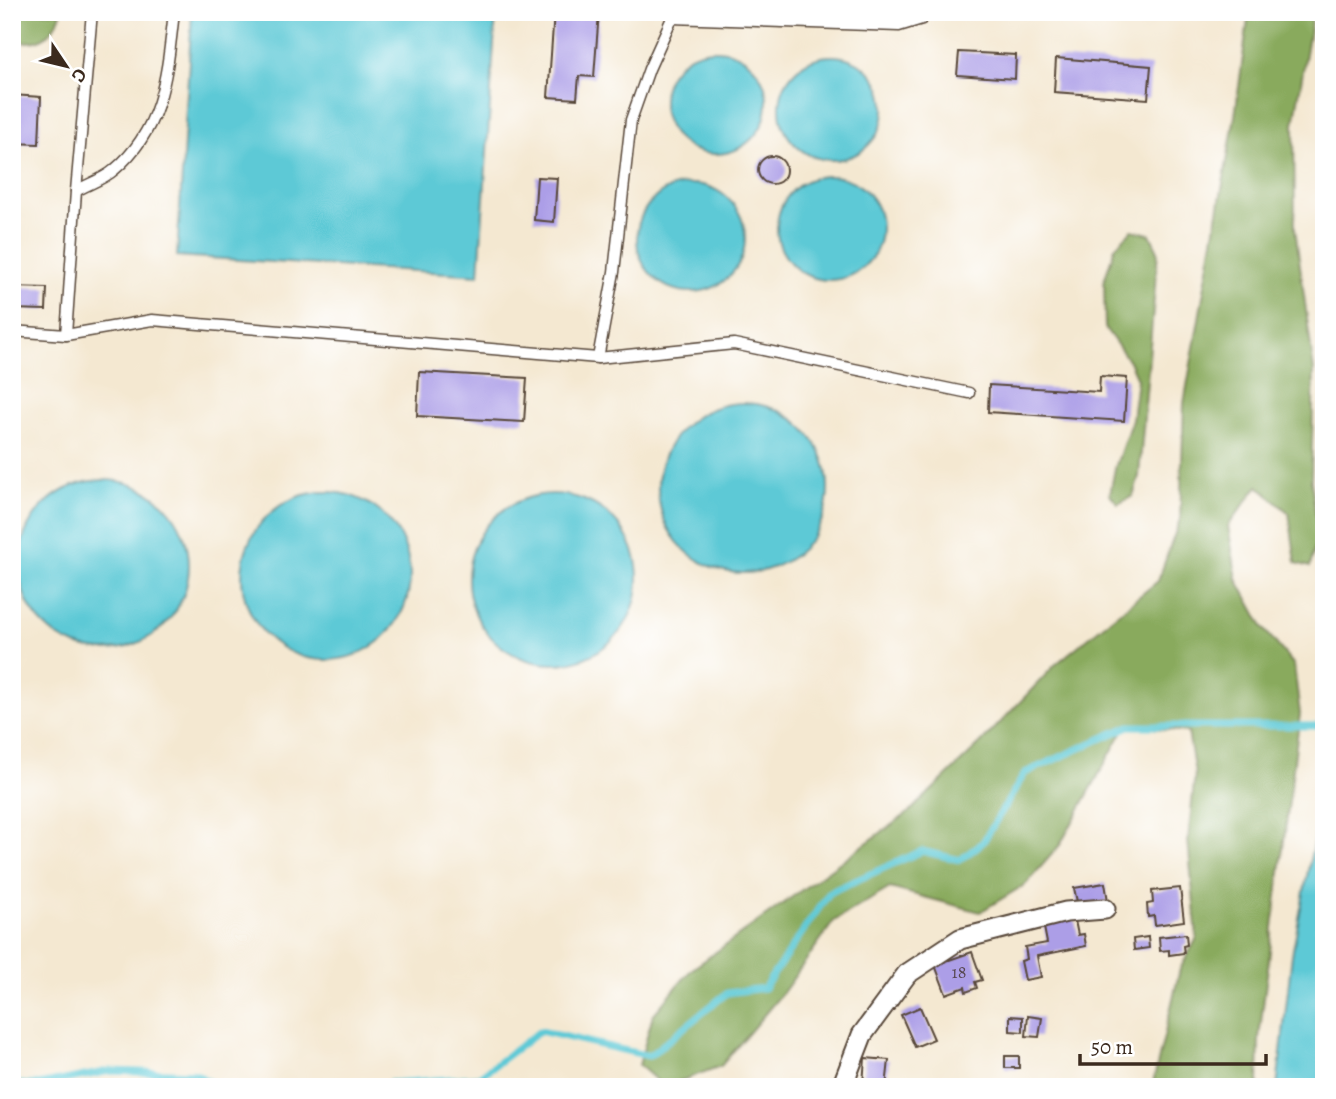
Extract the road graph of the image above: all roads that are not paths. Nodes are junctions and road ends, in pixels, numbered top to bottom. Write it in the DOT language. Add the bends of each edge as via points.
graph roads {
  1 [pos="92,12"];
  2 [pos="173,12"];
  3 [pos="929,12"];
  4 [pos="670,15"];
  5 [pos="76,191"];
  6 [pos="12,331"];
  7 [pos="66,335"];
  8 [pos="598,358"];
  9 [pos="969,393"];
  10 [pos="1105,909"];
  11 [pos="842,1087"];
  1 -- 5 [label="lane"];
  2 -- 5 [label="lane" via="157,112 142,139 113,172"];
  3 -- 4 [label="lane" via="900,26"];
  4 -- 8 [label="lane" via="631,120 614,272"];
  5 -- 7 [label="lane"];
  6 -- 7 [label="lane"];
  7 -- 8 [label="lane" via="152,320"];
  8 -- 9 [label="lane" via="734,344"];
  10 -- 11 [label="street" via="1066,912 960,939 907,974 862,1035"];
}
